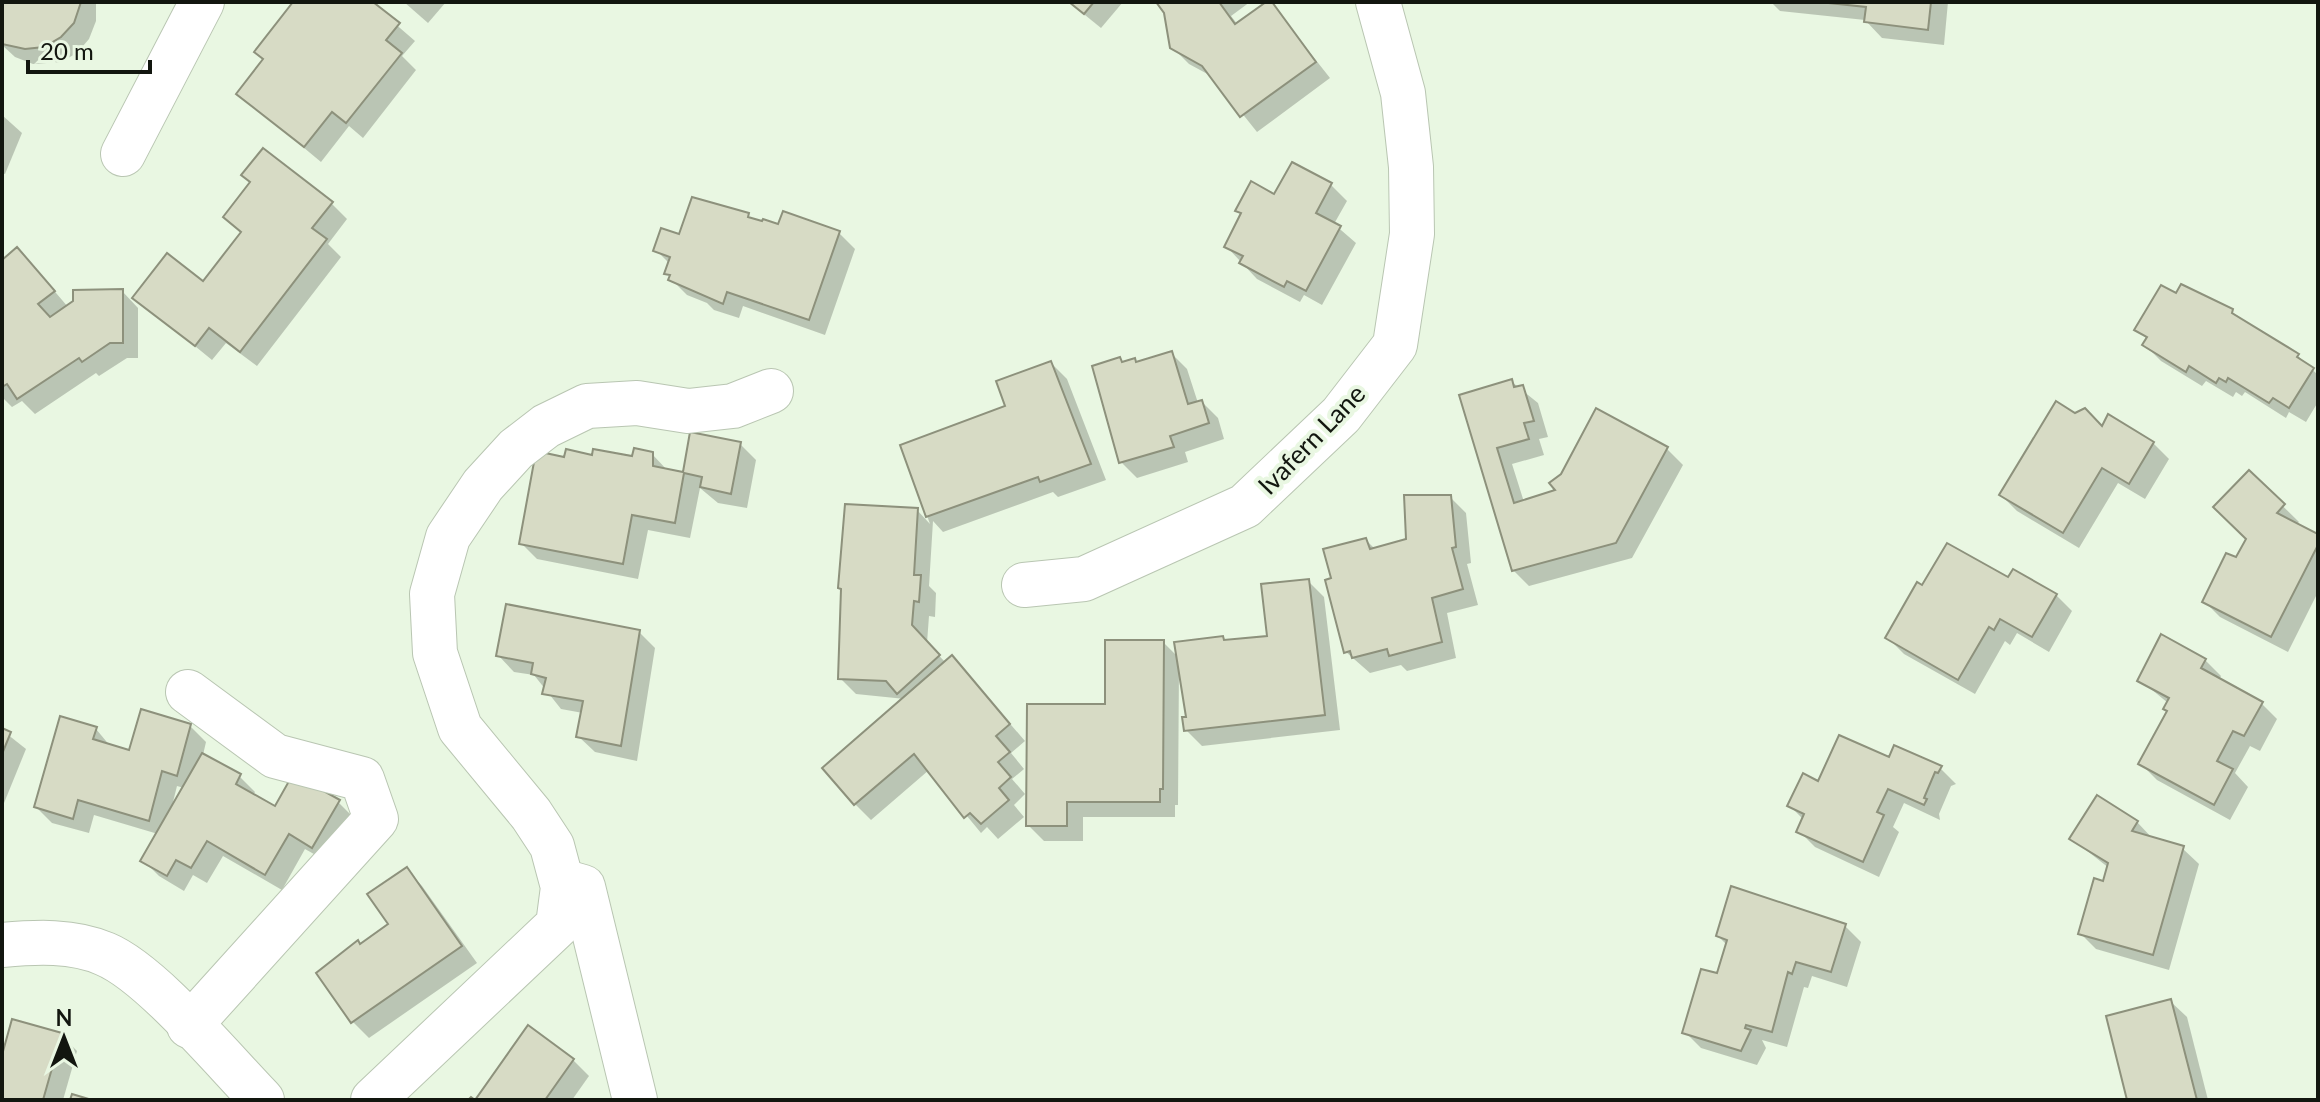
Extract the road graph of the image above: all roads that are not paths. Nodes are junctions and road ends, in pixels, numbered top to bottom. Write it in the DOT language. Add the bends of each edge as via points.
graph roads {
  1 [pos="202,2"];
  2 [pos="1378,2"];
  3 [pos="123,154"];
  4 [pos="771,391"];
  5 [pos="1024,585"];
  6 [pos="188,692"];
  7 [pos="562,881"];
  8 [pos="2,945"];
  9 [pos="189,1026"];
  10 [pos="262,1100"];
  11 [pos="373,1100"];
  12 [pos="635,1100"];
  1 -- 3 [label="street"];
  2 -- 5 [label="street, Ivafern Lane" via="1403,93 1411,167 1412,234 1395,345 1341,415 1245,506 1084,579"];
  4 -- 7 [label="street" via="733,406 688,411 637,403 587,406 546,426 516,449 483,485 448,537 432,594 435,653 460,728 531,814 552,846"];
  6 -- 9 [label="street" via="275,756 362,779 376,819"];
  7 -- 11 [label="street" via="558,925"];
  7 -- 12 [label="street" via="583,887"];
  8 -- 9 [label="street" via="36,942 106,954 147,981"];
  9 -- 10 [label="street"];
}
